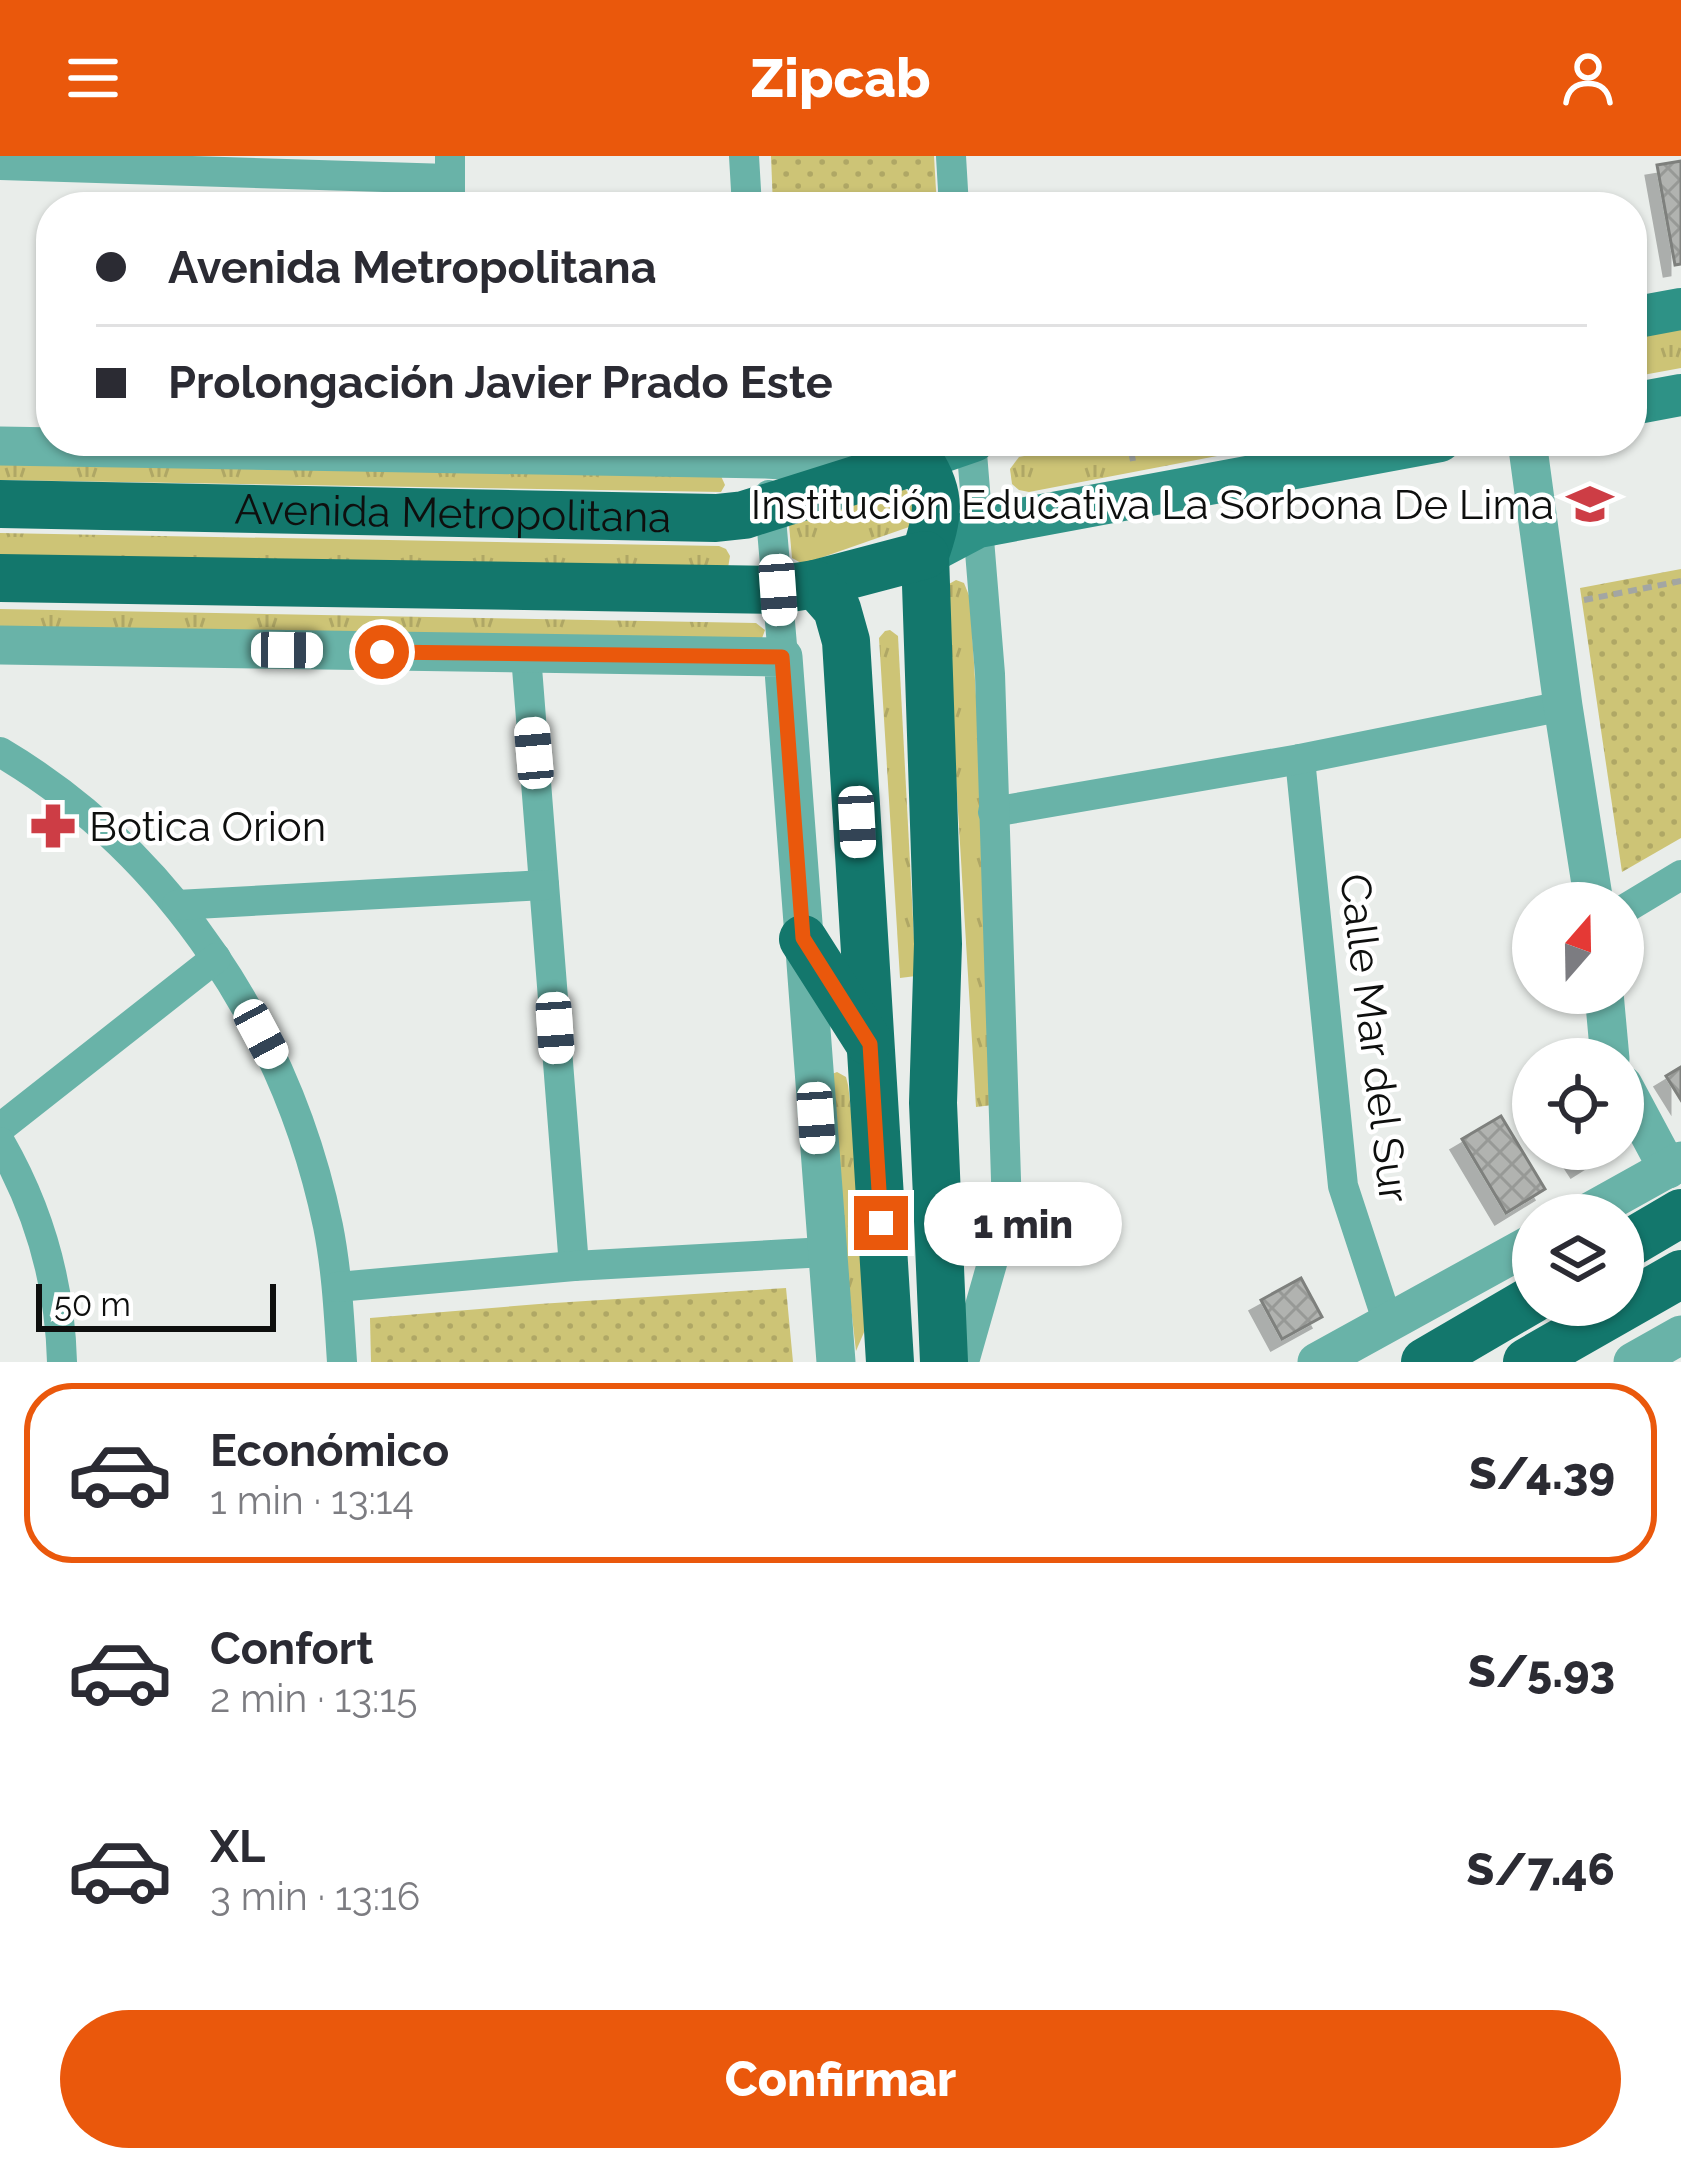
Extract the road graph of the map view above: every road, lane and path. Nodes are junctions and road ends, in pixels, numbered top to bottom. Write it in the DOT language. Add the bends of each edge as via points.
graph roads {
  1 [pos="744,156"];
  2 [pos="951,156"];
  3 [pos="0,165"];
  4 [pos="450,181"];
  5 [pos="747,192"];
  6 [pos="954,192"];
  7 [pos="1681,309"];
  8 [pos="1647,315"];
  9 [pos="1681,395"];
  10 [pos="1647,401"];
  11 [pos="0,446"];
  12 [pos="36,446"];
  13 [pos="766,456"];
  14 [pos="831,456"];
  15 [pos="928,456"];
  16 [pos="973,456"];
  17 [pos="1359,456"];
  18 [pos="1529,456"];
  19 [pos="908,463"];
  20 [pos="0,504"];
  21 [pos="770,507"];
  22 [pos="978,527"];
  23 [pos="925,555"];
  24 [pos="0,578"];
  25 [pos="1681,581"];
  26 [pos="796,587"];
  27 [pos="1550,607"];
  28 [pos="0,645"];
  29 [pos="526,655"];
  30 [pos="782,657"];
  31 [pos="1563,706"];
  32 [pos="0,752"];
  33 [pos="1300,759"];
  34 [pos="993,812"];
  35 [pos="1681,875"];
  36 [pos="1591,882"];
  37 [pos="544,885"];
  38 [pos="1644,897"];
  39 [pos="177,905"];
  40 [pos="803,938"];
  41 [pos="216,958"];
  42 [pos="870,1044"];
  43 [pos="1644,1123"];
  44 [pos="0,1128"];
  45 [pos="0,1142"];
  46 [pos="1676,1181"];
  47 [pos="1641,1194"];
  48 [pos="1644,1221"];
  49 [pos="826,1252"];
  50 [pos="1512,1255"];
  51 [pos="574,1266"];
  52 [pos="1681,1274"];
  53 [pos="337,1287"];
  54 [pos="1512,1311"];
  55 [pos="887,1313"];
  56 [pos="1388,1323"];
  57 [pos="1681,1335"];
  58 [pos="62,1362"];
  59 [pos="342,1362"];
  60 [pos="836,1362"];
  61 [pos="868,1362"];
  62 [pos="890,1362"];
  63 [pos="944,1362"];
  64 [pos="964,1362"];
  65 [pos="1317,1362"];
  66 [pos="1425,1362"];
  67 [pos="1527,1362"];
  68 [pos="1634,1362"];
  1 -- 5 [label="street"];
  2 -- 6 [label="street"];
  3 -- 4 [label="street"];
  7 -- 8 [label="main road"];
  9 -- 10 [label="main road"];
  11 -- 12 [label="street, Avenida Metropolitana"];
  13 -- 21 [label="street"];
  14 -- 19 [label="street, Avenida Metropolitana"];
  15 -- 19 [label="main road, Avenida Metropolitana"];
  16 -- 22 [label="street"];
  17 -- 22 [label="main road, Avenida Metropolitana"];
  18 -- 27 [label="street"];
  19 -- 21 [label="main road, Avenida Metropolitana"];
  19 -- 23 [label="main road" via="933,481 938,506"];
  20 -- 21 [label="main road, Avenida Metropolitana" via="716,518"];
  21 -- 26 [label="street"];
  22 -- 23 [label="main road, Avenida Metropolitana"];
  22 -- 34 [label="street"];
  23 -- 26 [label="main road, Avenida Metropolitana"];
  23 -- 63 [label="main road"];
  24 -- 26 [label="main road, Avenida Metropolitana"];
  25 -- 27 [label="path"];
  26 -- 30 [label="street"];
  26 -- 42 [label="main road" via="837,608 846,641"];
  27 -- 31 [label="street"];
  28 -- 29 [label="street"];
  29 -- 30 [label="street"];
  29 -- 37 [label="street"];
  30 -- 40 [label="street"];
  31 -- 33 [label="street"];
  31 -- 36 [label="street"];
  32 -- 39 [label="street" via="99,825"];
  33 -- 34 [label="street"];
  33 -- 56 [label="street, Calle Mar del Sur" via="1343,1186"];
  34 -- 64 [label="street" via="1006,1211"];
  35 -- 38 [label="street"];
  37 -- 39 [label="street"];
  37 -- 51 [label="street"];
  39 -- 41 [label="street"];
  40 -- 42 [label="main road"];
  40 -- 49 [label="street"];
  41 -- 44 [label="street"];
  41 -- 53 [label="street" via="297,1115"];
  42 -- 55 [label="main road"];
  43 -- 46 [label="street"];
  45 -- 58 [label="street" via="46,1247"];
  46 -- 47 [label="street"];
  46 -- 48 [label="main road"];
  49 -- 51 [label="street"];
  49 -- 60 [label="street"];
  50 -- 56 [label="street"];
  51 -- 53 [label="street"];
  52 -- 67 [label="main road"];
  53 -- 59 [label="street"];
  54 -- 66 [label="main road"];
  55 -- 61 [label="main road"];
  55 -- 62 [label="main road"];
  56 -- 65 [label="street"];
  57 -- 68 [label="street"];
}
